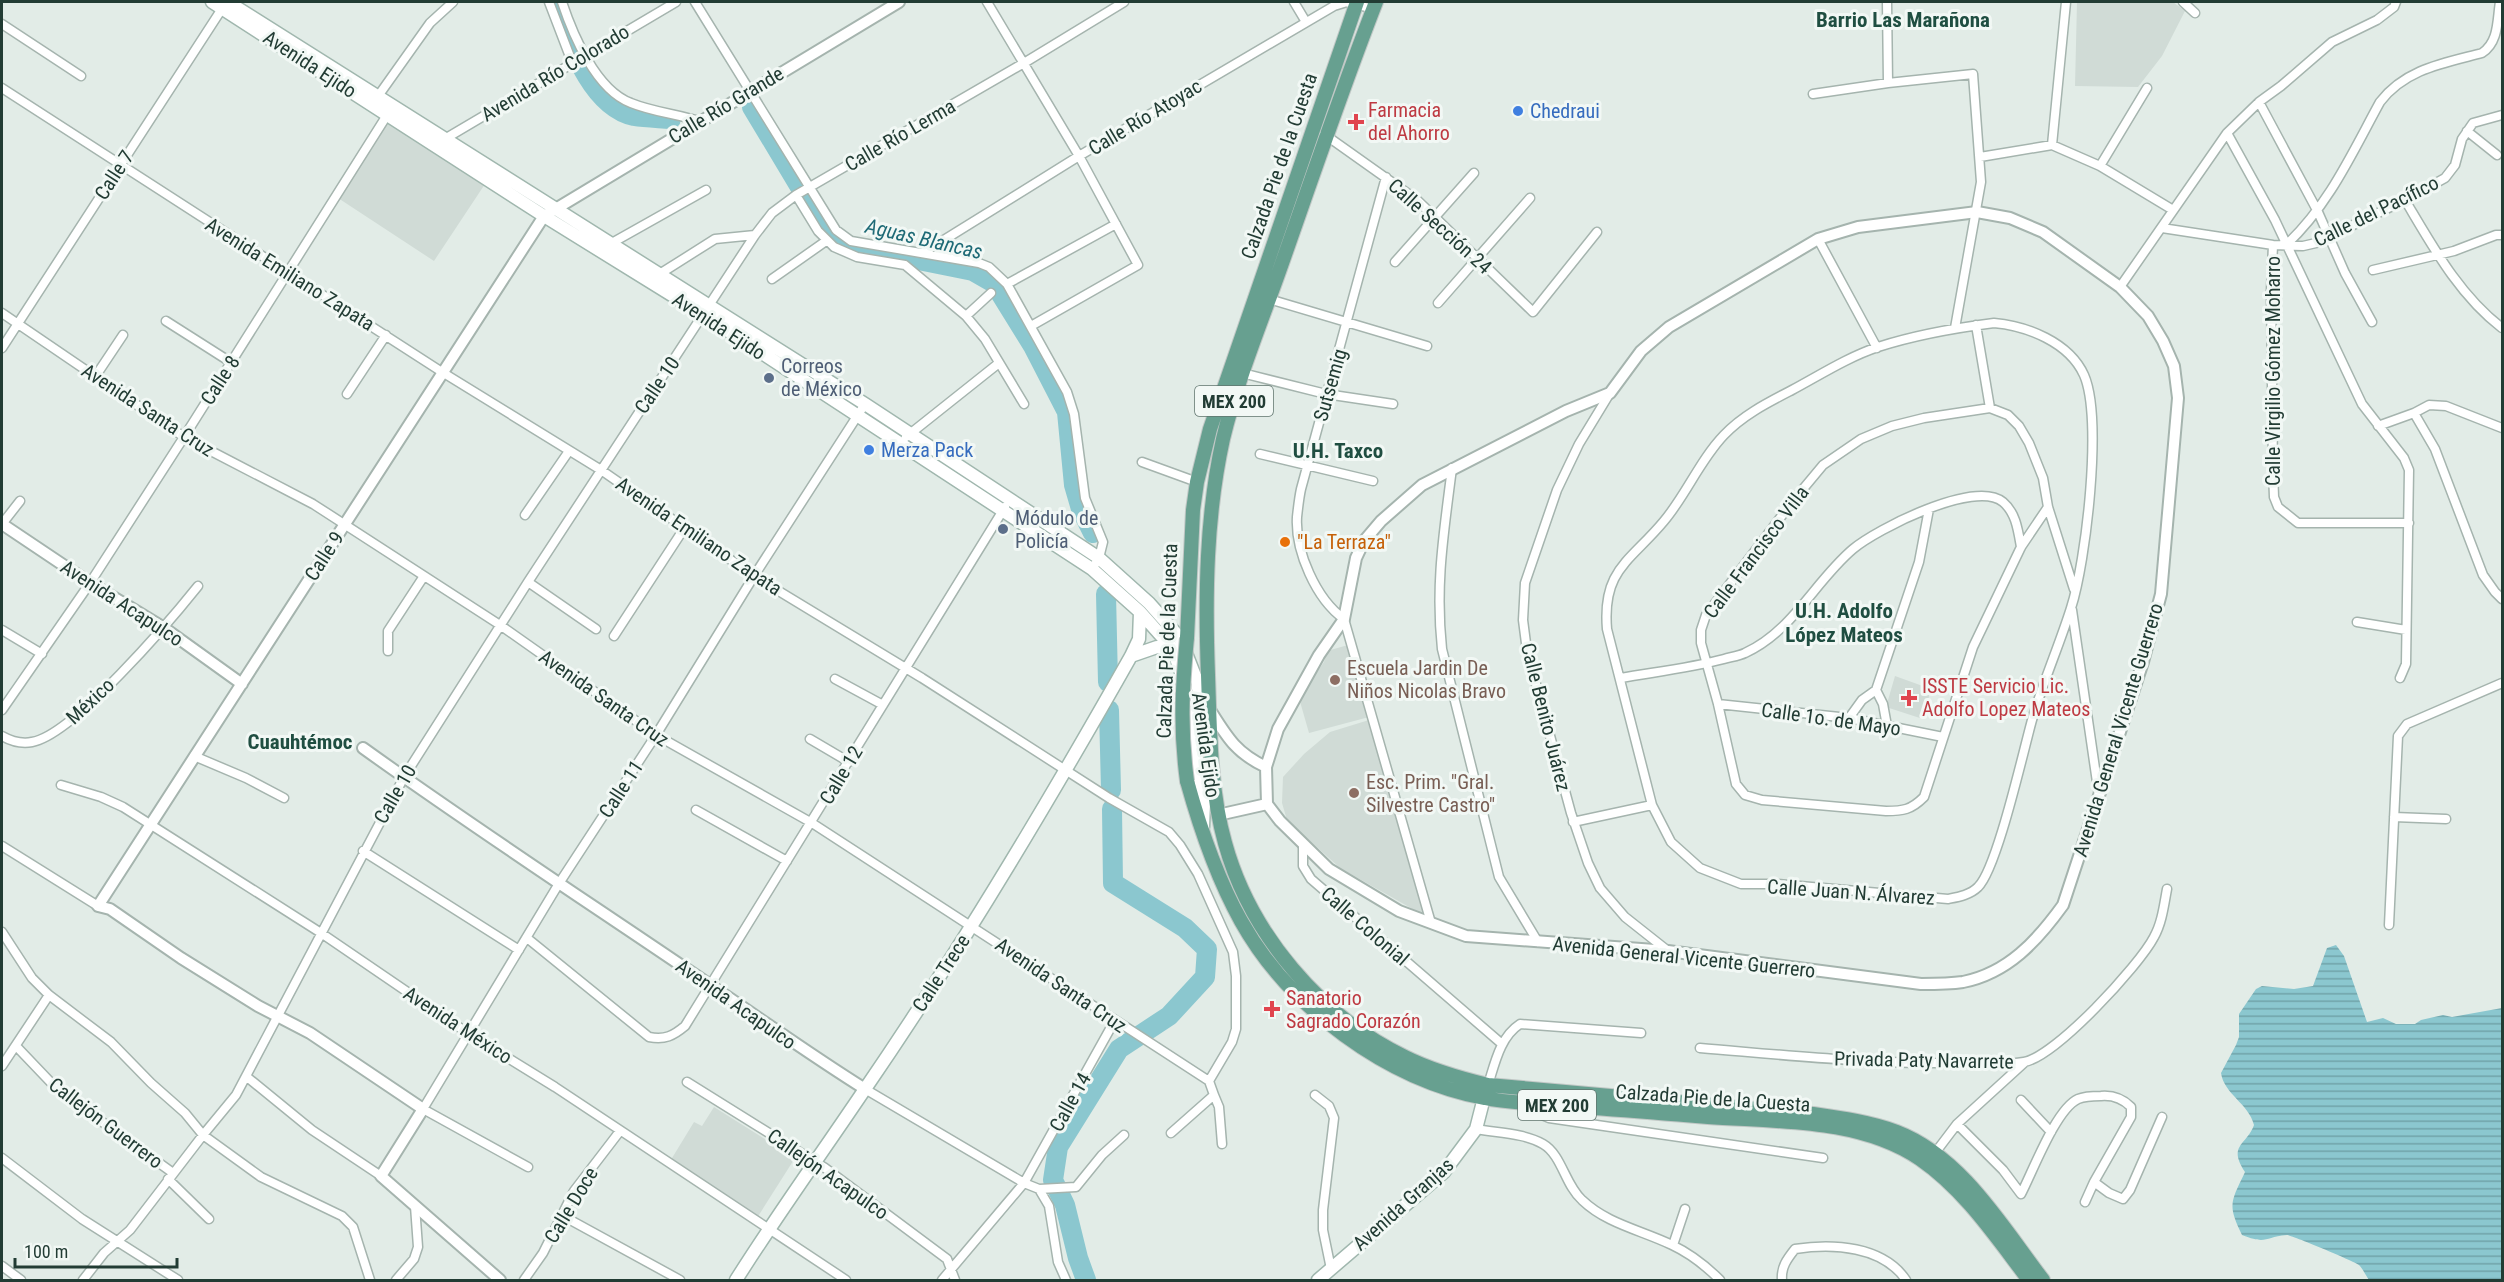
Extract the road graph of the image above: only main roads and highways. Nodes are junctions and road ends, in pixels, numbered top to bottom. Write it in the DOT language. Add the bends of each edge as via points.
graph roads {
  1 [pos="1356,2"];
  2 [pos="222,3"];
  3 [pos="1375,5"];
  4 [pos="549,212"];
  5 [pos="707,310"];
  6 [pos="861,409"];
  7 [pos="1007,504"];
  8 [pos="1140,612"];
  9 [pos="1206,633"];
  10 [pos="1187,635"];
  11 [pos="1173,649"];
  12 [pos="1131,656"];
  13 [pos="1218,815"];
  14 [pos="1203,832"];
  15 [pos="1485,1091"];
  16 [pos="736,1281"];
  17 [pos="1318,1281"];
  18 [pos="2029,1281"];
  19 [pos="2043,1281"];
  1 -- 10 [label="main road, Calzada Pie de la Cuesta / MEX 200" via="1217,404 1197,482"];
  2 -- 4 [label="main road, Avenida Ejido"];
  3 -- 9 [label="main road, Calzada Pie de la Cuesta / MEX 200" via="1242,373 1223,438 1213,492"];
  4 -- 5 [label="main road, Avenida Ejido"];
  4 -- 5 [label="main road, Avenida Ejido" via="610,244"];
  5 -- 6 [label="main road, Avenida Ejido"];
  6 -- 7 [label="main road, Avenida Ejido" via="909,433"];
  6 -- 7 [label="main road, Avenida Ejido" via="900,444"];
  7 -- 8 [label="main road, Avenida Ejido" via="1092,569"];
  7 -- 13 [label="main road, Avenida Ejido" via="1099,558 1149,603 1180,638 1197,681 1212,799"];
  8 -- 11 [label="main road, Avenida Ejido"];
  8 -- 12 [label="main road, Calle Trece" via="1139,639"];
  9 -- 10 [label="main road"];
  9 -- 13 [label="main road, Calzada Pie de la Cuesta / MEX 200"];
  10 -- 14 [label="main road, Calzada Pie de la Cuesta / MEX 200, bridge" via="1182,742 1187,780"];
  11 -- 12 [label="main road" via="1156,647"];
  11 -- 14 [label="main road, Avenida Ejido" via="1185,685 1204,801"];
  12 -- 16 [label="main road, Calle Trece" via="972,925"];
  13 -- 15 [label="main road, Calzada Pie de la Cuesta / MEX 200" via="1225,844 1252,910 1295,973 1374,1041"];
  14 -- 15 [label="main road, Calzada Pie de la Cuesta / MEX 200" via="1222,882 1262,955 1317,1014 1341,1034 1407,1071 1434,1083"];
  15 -- 17 [label="main road, Avenida Granjas" via="1476,1130 1444,1172"];
  15 -- 18 [label="main road, Calzada Pie de la Cuesta / MEX 200" via="1526,1103 1812,1124 1860,1132 1895,1144 1945,1179 1975,1210"];
  15 -- 19 [label="main road, Calzada Pie de la Cuesta / MEX 200" via="1813,1114 1899,1133 1935,1153 1959,1174"];
}
